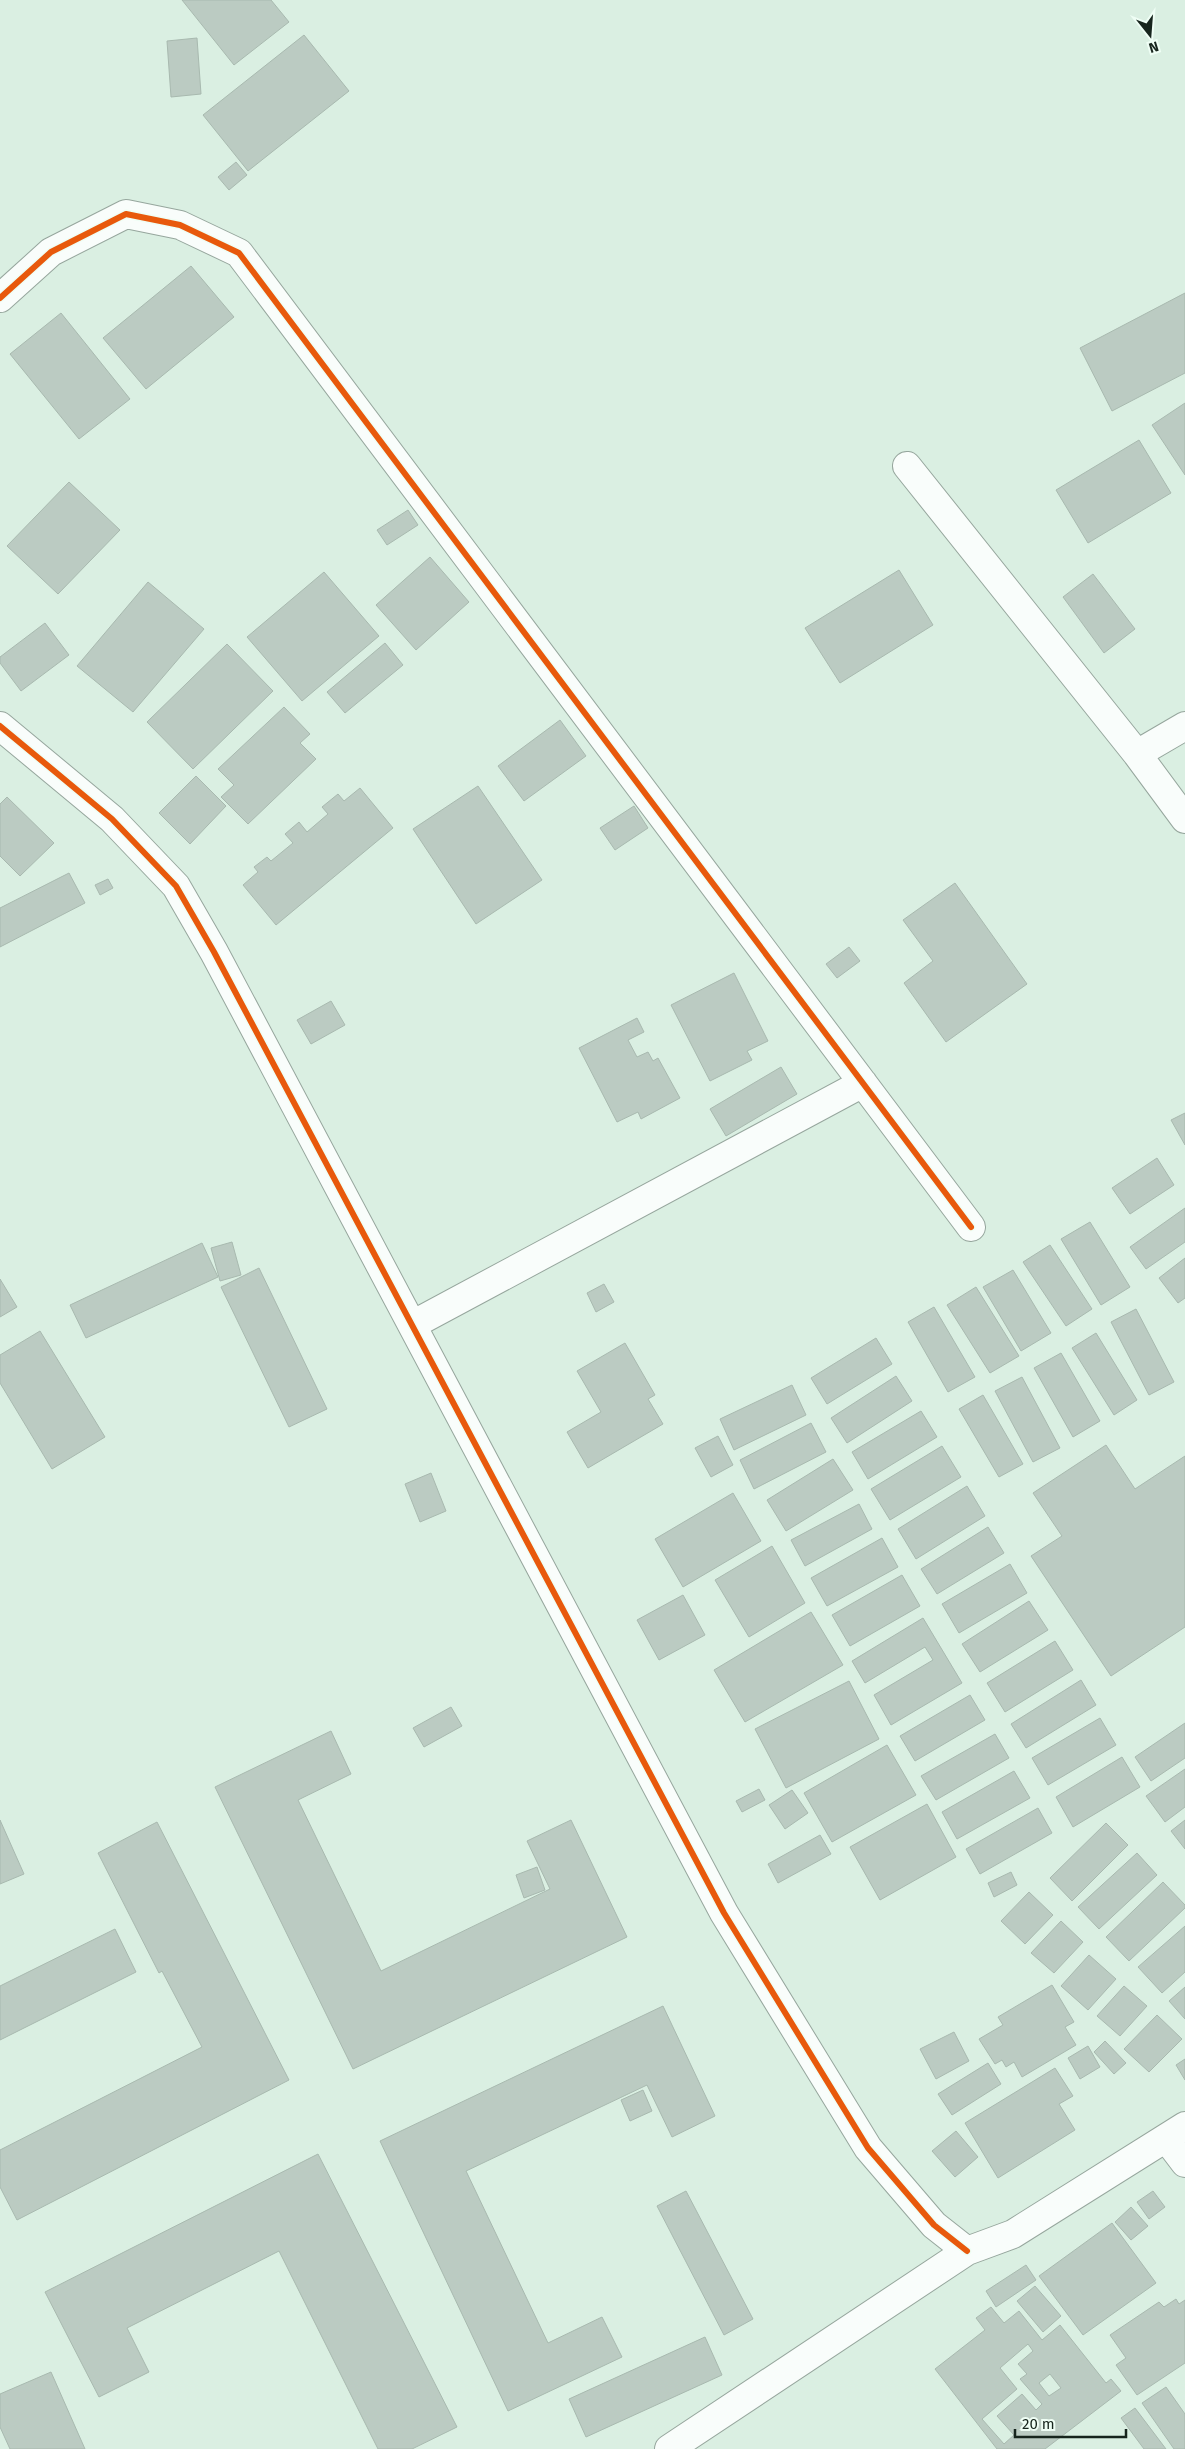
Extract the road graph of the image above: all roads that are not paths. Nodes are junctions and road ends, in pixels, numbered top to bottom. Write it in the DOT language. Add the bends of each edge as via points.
graph roads {
  1 [pos="0,298"];
  2 [pos="907,466"];
  3 [pos="0,726"];
  4 [pos="1185,726"];
  5 [pos="1137,754"];
  6 [pos="1185,819"];
  7 [pos="863,1084"];
  8 [pos="971,1227"];
  9 [pos="412,1325"];
  10 [pos="1175,2132"];
  11 [pos="1185,2163"];
  12 [pos="967,2251"];
  13 [pos="669,2449"];
  1 -- 7 [label="street" via="51,252 126,214 180,225 239,253"];
  2 -- 5 [label="street"];
  3 -- 9 [label="street" via="112,819 176,886"];
  4 -- 5 [label="street"];
  5 -- 6 [label="street"];
  7 -- 8 [label="street"];
  7 -- 9 [label="street"];
  9 -- 12 [label="street" via="724,1913 868,2148 934,2225"];
  10 -- 11 [label="street"];
  10 -- 12 [label="street" via="1013,2234"];
  12 -- 13 [label="street"];
}
